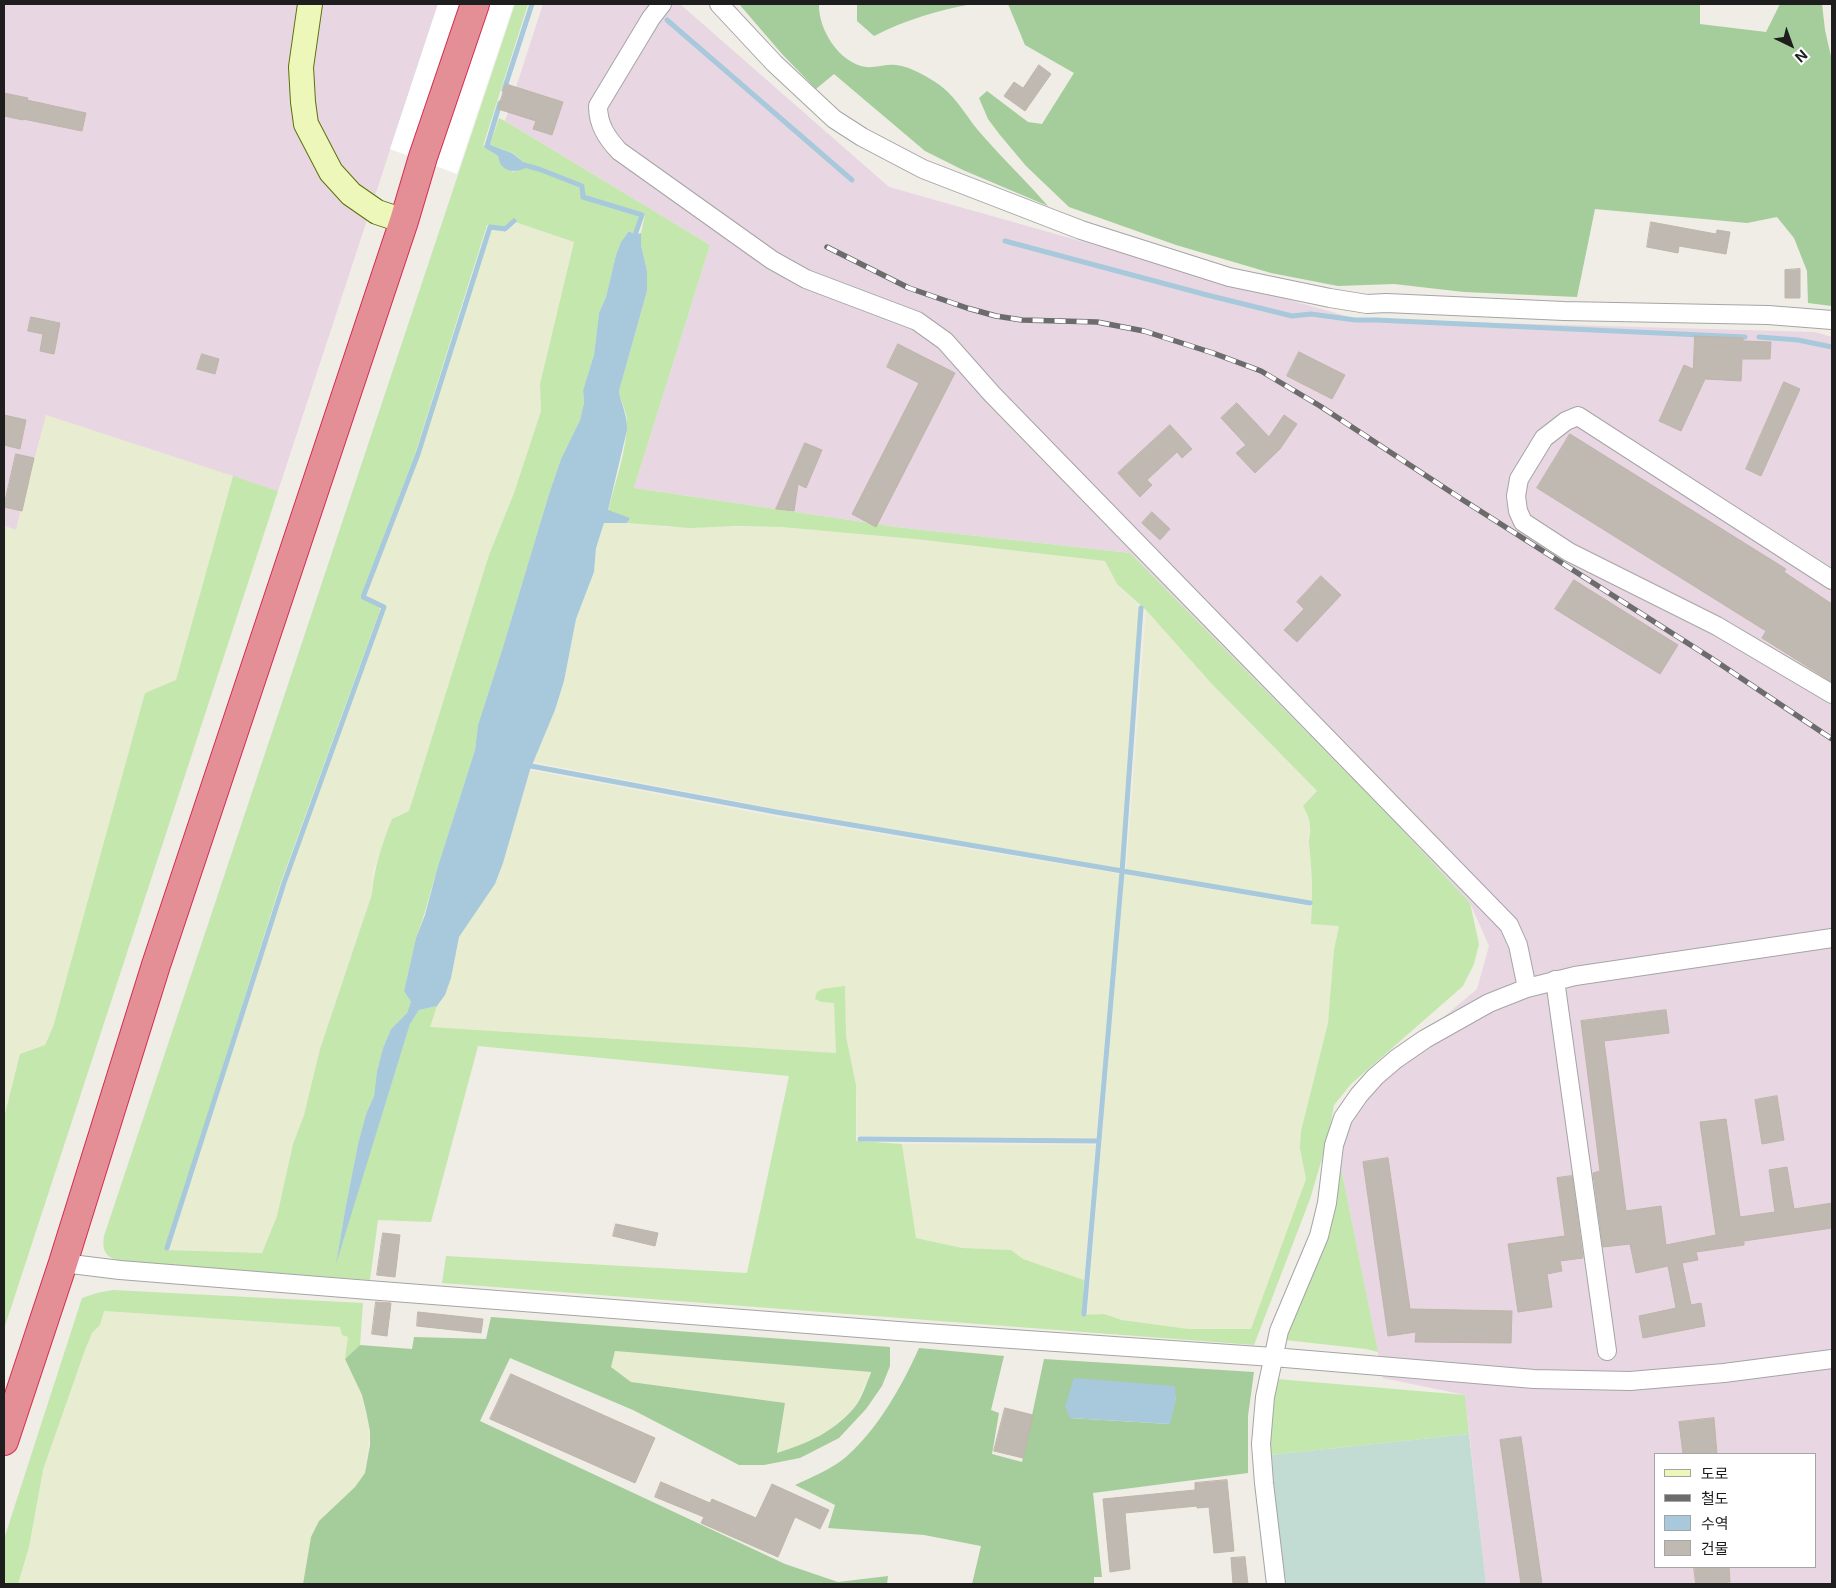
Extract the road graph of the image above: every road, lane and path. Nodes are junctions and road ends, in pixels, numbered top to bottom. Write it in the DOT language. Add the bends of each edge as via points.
graph roads {
  1 [pos="310,4"];
  2 [pos="475,4"];
  3 [pos="662,4"];
  4 [pos="718,4"];
  5 [pos="404,220"];
  6 [pos="1832,320"];
  7 [pos="1832,580"];
  8 [pos="1832,694"];
  9 [pos="1832,938"];
  10 [pos="1556,980"];
  11 [pos="1527,988"];
  12 [pos="63,1263"];
  13 [pos="1607,1351"];
  14 [pos="1273,1357"];
  15 [pos="1832,1359"];
  16 [pos="4,1441"];
  17 [pos="1276,1584"];
  1 -- 5 [label="street" via="302,67 306,124 331,172 351,194 377,212"];
  2 -- 5 [label="highway"];
  3 -- 11 [label="street" via="598,106 598,118 609,140 619,151 772,260 806,279 916,321 945,341 992,394 1494,909 1508,925 1518,945"];
  4 -- 6 [label="street" via="774,63 834,118 893,154 951,181 1081,230 1228,277 1367,304 1768,315"];
  5 -- 12 [label="highway" via="156,965"];
  7 -- 8 [label="street" via="1578,416 1566,420 1544,438 1519,479 1516,496 1523,522 1570,552 1717,626"];
  9 -- 10 [label="street"];
  10 -- 11 [label="street"];
  10 -- 13 [label="street"];
  11 -- 14 [label="street" via="1489,1003 1396,1059 1375,1078 1343,1118 1334,1145 1327,1203 1318,1236 1279,1331"];
  12 -- 14 [label="street" via="871,1329"];
  12 -- 16 [label="highway"];
  14 -- 15 [label="street" via="1534,1379 1606,1381 1693,1377"];
  14 -- 17 [label="street" via="1261,1444"];
}
